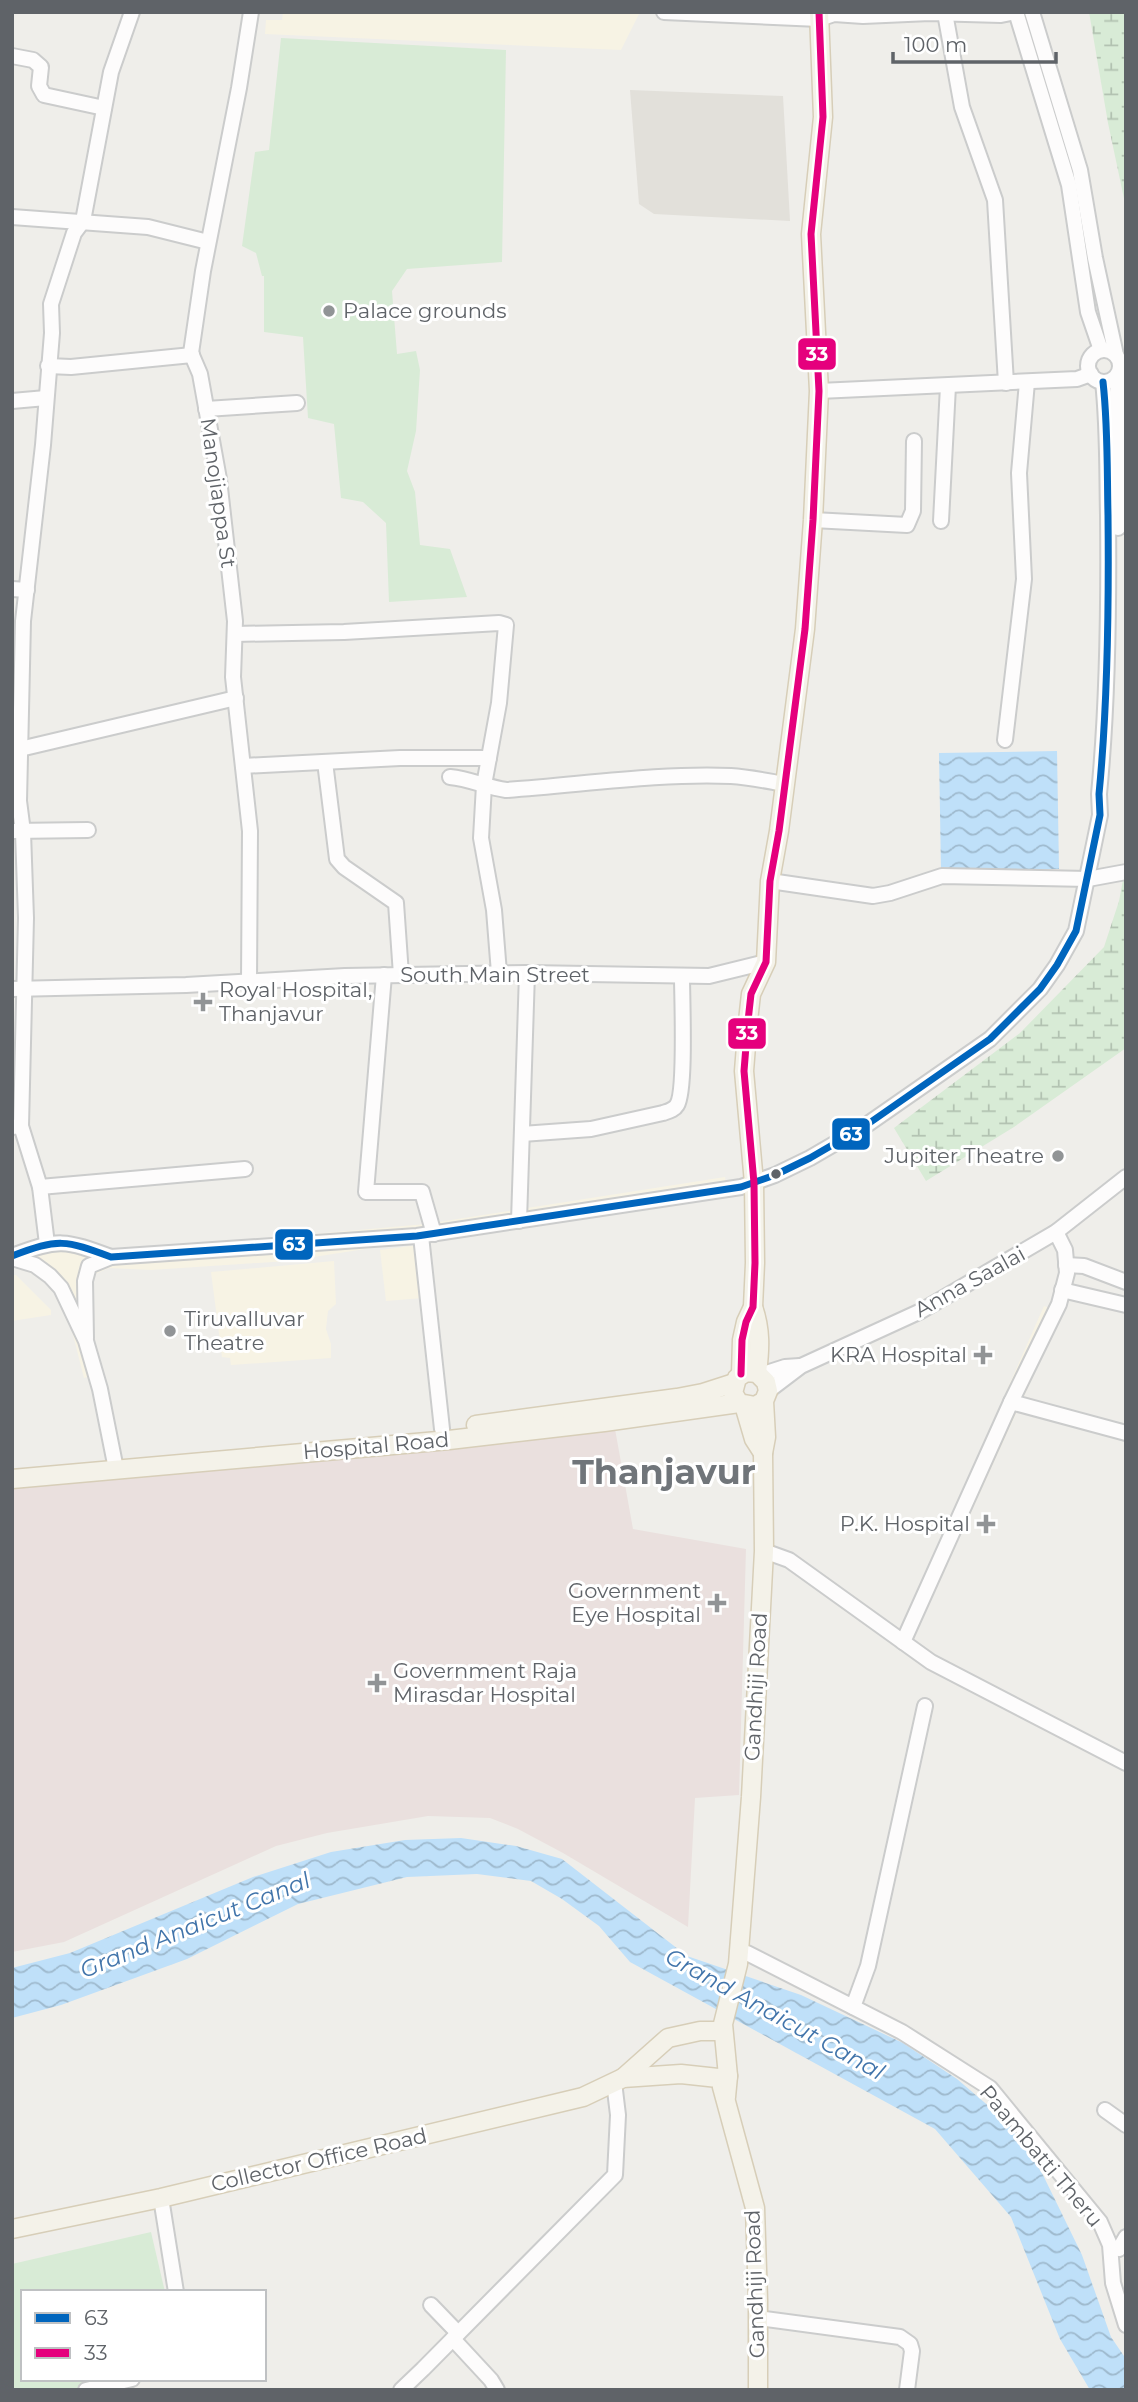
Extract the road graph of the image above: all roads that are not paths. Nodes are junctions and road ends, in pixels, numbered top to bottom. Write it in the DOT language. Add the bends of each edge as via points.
graph roads {
  1 [pos="132,12"];
  2 [pos="251,12"];
  3 [pos="664,12"];
  4 [pos="1016,12"];
  5 [pos="1032,12"];
  6 [pos="945,13"];
  7 [pos="819,16"];
  8 [pos="12,56"];
  9 [pos="104,108"];
  10 [pos="83,215"];
  11 [pos="12,217"];
  12 [pos="208,242"];
  13 [pos="1101,350"];
  14 [pos="192,355"];
  15 [pos="1120,358"];
  16 [pos="48,371"];
  17 [pos="1118,375"];
  18 [pos="1097,378"];
  19 [pos="1027,382"];
  20 [pos="1006,383"];
  21 [pos="948,386"];
  22 [pos="819,391"];
  23 [pos="46,398"];
  24 [pos="12,401"];
  25 [pos="297,403"];
  26 [pos="206,409"];
  27 [pos="914,442"];
  28 [pos="813,520"];
  29 [pos="941,521"];
  30 [pos="19,589"];
  31 [pos="234,634"];
  32 [pos="236,698"];
  33 [pos="1005,740"];
  34 [pos="17,755"];
  35 [pos="489,758"];
  36 [pos="325,762"];
  37 [pos="243,766"];
  38 [pos="450,777"];
  39 [pos="784,784"];
  40 [pos="484,785"];
  41 [pos="1100,816"];
  42 [pos="88,830"];
  43 [pos="18,832"];
  44 [pos="1126,872"];
  45 [pos="1088,879"];
  46 [pos="770,881"];
  47 [pos="766,962"];
  48 [pos="499,973"];
  49 [pos="527,973"];
  50 [pos="384,975"];
  51 [pos="401,975"];
  52 [pos="682,976"];
  53 [pos="249,981"];
  54 [pos="19,989"];
  55 [pos="17,1126"];
  56 [pos="522,1134"];
  57 [pos="245,1169"];
  58 [pos="1126,1177"];
  59 [pos="754,1183"];
  60 [pos="40,1187"];
  61 [pos="519,1221"];
  62 [pos="1056,1232"];
  63 [pos="427,1235"];
  64 [pos="47,1244"];
  65 [pos="12,1257"];
  66 [pos="111,1257"];
  67 [pos="1066,1265"];
  68 [pos="1126,1282"];
  69 [pos="1062,1290"];
  70 [pos="1126,1305"];
  71 [pos="86,1341"];
  72 [pos="754,1383"];
  73 [pos="1011,1402"];
  74 [pos="742,1404"];
  75 [pos="442,1429"];
  76 [pos="1126,1433"];
  77 [pos="763,1454"];
  78 [pos="114,1463"];
  79 [pos="12,1467"];
  80 [pos="12,1479"];
  81 [pos="764,1551"];
  82 [pos="903,1642"];
  83 [pos="925,1706"];
  84 [pos="1126,1763"];
  85 [pos="737,1960"];
  86 [pos="853,2007"];
  87 [pos="718,2027"];
  88 [pos="723,2077"];
  89 [pos="618,2080"];
  90 [pos="1105,2110"];
  91 [pos="1126,2125"];
  92 [pos="160,2198"];
  93 [pos="12,2229"];
  94 [pos="1120,2246"];
  95 [pos="176,2290"];
  96 [pos="431,2305"];
  97 [pos="758,2318"];
  98 [pos="1126,2325"];
  99 [pos="456,2336"];
  100 [pos="124,2381"];
  101 [pos="86,2390"];
  102 [pos="401,2390"];
  103 [pos="497,2390"];
  104 [pos="758,2390"];
  105 [pos="907,2390"];
  1 -- 9 [label="street"];
  2 -- 12 [label="street, Manojiappa St"];
  3 -- 7 [label="street"];
  4 -- 6 [label="street"];
  4 -- 13 [label="street" via="1069,185 1088,312"];
  5 -- 15 [label="street" via="1074,145"];
  6 -- 7 [label="street"];
  6 -- 20 [label="street" via="962,107 995,200"];
  7 -- 22 [label="main road" via="823,117 811,234"];
  8 -- 9 [label="street" via="33,60 41,67 39,86 44,95"];
  9 -- 10 [label="street"];
  10 -- 11 [label="street"];
  10 -- 12 [label="street"];
  10 -- 16 [label="street" via="51,304"];
  12 -- 14 [label="street, Manojiappa St"];
  13 -- 15 [label="street"];
  13 -- 18 [label="street" via="1089,360"];
  14 -- 16 [label="street"];
  14 -- 26 [label="street, Manojiappa St"];
  15 -- 17 [label="street"];
  16 -- 23 [label="street"];
  17 -- 18 [label="street"];
  17 -- 41 [label="street" via="1118,598 1112,741"];
  18 -- 19 [label="street"];
  18 -- 41 [label="street" via="1107,429 1108,558"];
  19 -- 20 [label="street"];
  19 -- 33 [label="street" via="1019,473 1024,579"];
  20 -- 21 [label="street"];
  21 -- 22 [label="street"];
  21 -- 29 [label="street"];
  22 -- 28 [label="main road"];
  23 -- 24 [label="street"];
  23 -- 30 [label="street" via="43,446"];
  25 -- 26 [label="street"];
  26 -- 31 [label="street, Manojiappa St" via="219,479"];
  27 -- 28 [label="street" via="914,511 907,526"];
  28 -- 39 [label="main road" via="806,629"];
  30 -- 34 [label="street" via="23,621"];
  31 -- 32 [label="street, Manojiappa St"];
  31 -- 35 [label="street" via="503,623 507,631"];
  32 -- 34 [label="street"];
  32 -- 37 [label="street, Manojiappa St"];
  34 -- 43 [label="street"];
  35 -- 36 [label="street"];
  35 -- 40 [label="street"];
  36 -- 37 [label="street"];
  36 -- 51 [label="street" via="337,859 396,903"];
  37 -- 53 [label="street, Manojiappa St" via="250,831"];
  38 -- 40 [label="street"];
  39 -- 40 [label="street" via="701,776 506,790"];
  39 -- 46 [label="main road"];
  40 -- 48 [label="street" via="481,838 494,909"];
  41 -- 45 [label="street"];
  42 -- 43 [label="street"];
  43 -- 54 [label="street" via="26,882"];
  44 -- 45 [label="street"];
  45 -- 46 [label="street" via="942,876 873,895"];
  45 -- 59 [label="street" via="1076,931 1057,965 1040,989 990,1039 865,1126"];
  46 -- 47 [label="main road"];
  47 -- 52 [label="street, South Main Street" via="709,976"];
  47 -- 59 [label="main road" via="751,995 744,1071"];
  48 -- 49 [label="street, South Main Street"];
  48 -- 51 [label="street, South Main Street"];
  49 -- 52 [label="street, South Main Street"];
  49 -- 56 [label="street"];
  50 -- 51 [label="street, South Main Street"];
  50 -- 53 [label="street, South Main Street"];
  50 -- 63 [label="street" via="366,1192 422,1192"];
  52 -- 56 [label="street" via="682,1086 672,1110 604,1126"];
  53 -- 54 [label="street, South Main Street"];
  54 -- 55 [label="street"];
  55 -- 60 [label="street"];
  56 -- 61 [label="street"];
  57 -- 60 [label="street"];
  58 -- 62 [label="street, Anna Saalai"];
  59 -- 61 [label="street"];
  59 -- 72 [label="main road" via="753,1307 742,1340"];
  60 -- 64 [label="street"];
  61 -- 63 [label="street"];
  62 -- 67 [label="street"];
  62 -- 72 [label="street, Anna Saalai" via="921,1311"];
  63 -- 66 [label="street"];
  63 -- 75 [label="street"];
  64 -- 65 [label="street"];
  64 -- 66 [label="street" via="78,1245"];
  65 -- 71 [label="street" via="35,1265 61,1288"];
  66 -- 71 [label="street" via="89,1266"];
  67 -- 68 [label="street" via="1084,1266"];
  67 -- 69 [label="street"];
  69 -- 70 [label="street"];
  69 -- 73 [label="street"];
  71 -- 78 [label="street"];
  72 -- 74 [label="main road, Hospital Road" via="755,1406"];
  72 -- 74 [label="main road, Gandhiji Road" via="733,1393"];
  72 -- 75 [label="main road, Hospital Road" via="677,1398"];
  72 -- 77 [label="main road, Gandhiji Road" via="766,1437"];
  73 -- 76 [label="street"];
  73 -- 82 [label="street"];
  74 -- 77 [label="main road, Gandhiji Road"];
  74 -- 78 [label="main road, Hospital Road" via="449,1440"];
  75 -- 78 [label="main road, Hospital Road"];
  77 -- 81 [label="main road, Gandhiji Road"];
  78 -- 79 [label="main road, Hospital Road"];
  78 -- 80 [label="main road, Hospital Road"];
  81 -- 82 [label="street" via="789,1560"];
  81 -- 85 [label="main road, Gandhiji Road"];
  82 -- 84 [label="street" via="931,1662"];
  83 -- 86 [label="street" via="868,1966"];
  85 -- 86 [label="street, Paambatti Theru"];
  85 -- 87 [label="main road, Gandhiji Road"];
  86 -- 94 [label="street, Paambatti Theru" via="990,2088"];
  87 -- 88 [label="main road, Gandhiji Road"];
  87 -- 89 [label="main road, Collector Office Road" via="668,2038"];
  88 -- 89 [label="main road, Collector Office Road" via="681,2074"];
  88 -- 97 [label="main road, Gandhiji Road" via="755,2208"];
  89 -- 92 [label="main road, Collector Office Road" via="583,2097"];
  89 -- 99 [label="street" via="615,2175"];
  90 -- 91 [label="street"];
  92 -- 93 [label="main road, Collector Office Road"];
  92 -- 95 [label="street"];
  94 -- 98 [label="street, Paambatti Theru" via="1113,2283"];
  96 -- 99 [label="street"];
  97 -- 104 [label="main road, Gandhiji Road"];
  97 -- 105 [label="street" via="900,2337 912,2351"];
  99 -- 102 [label="street"];
  99 -- 103 [label="street"];
  100 -- 101 [label="street"];
}
